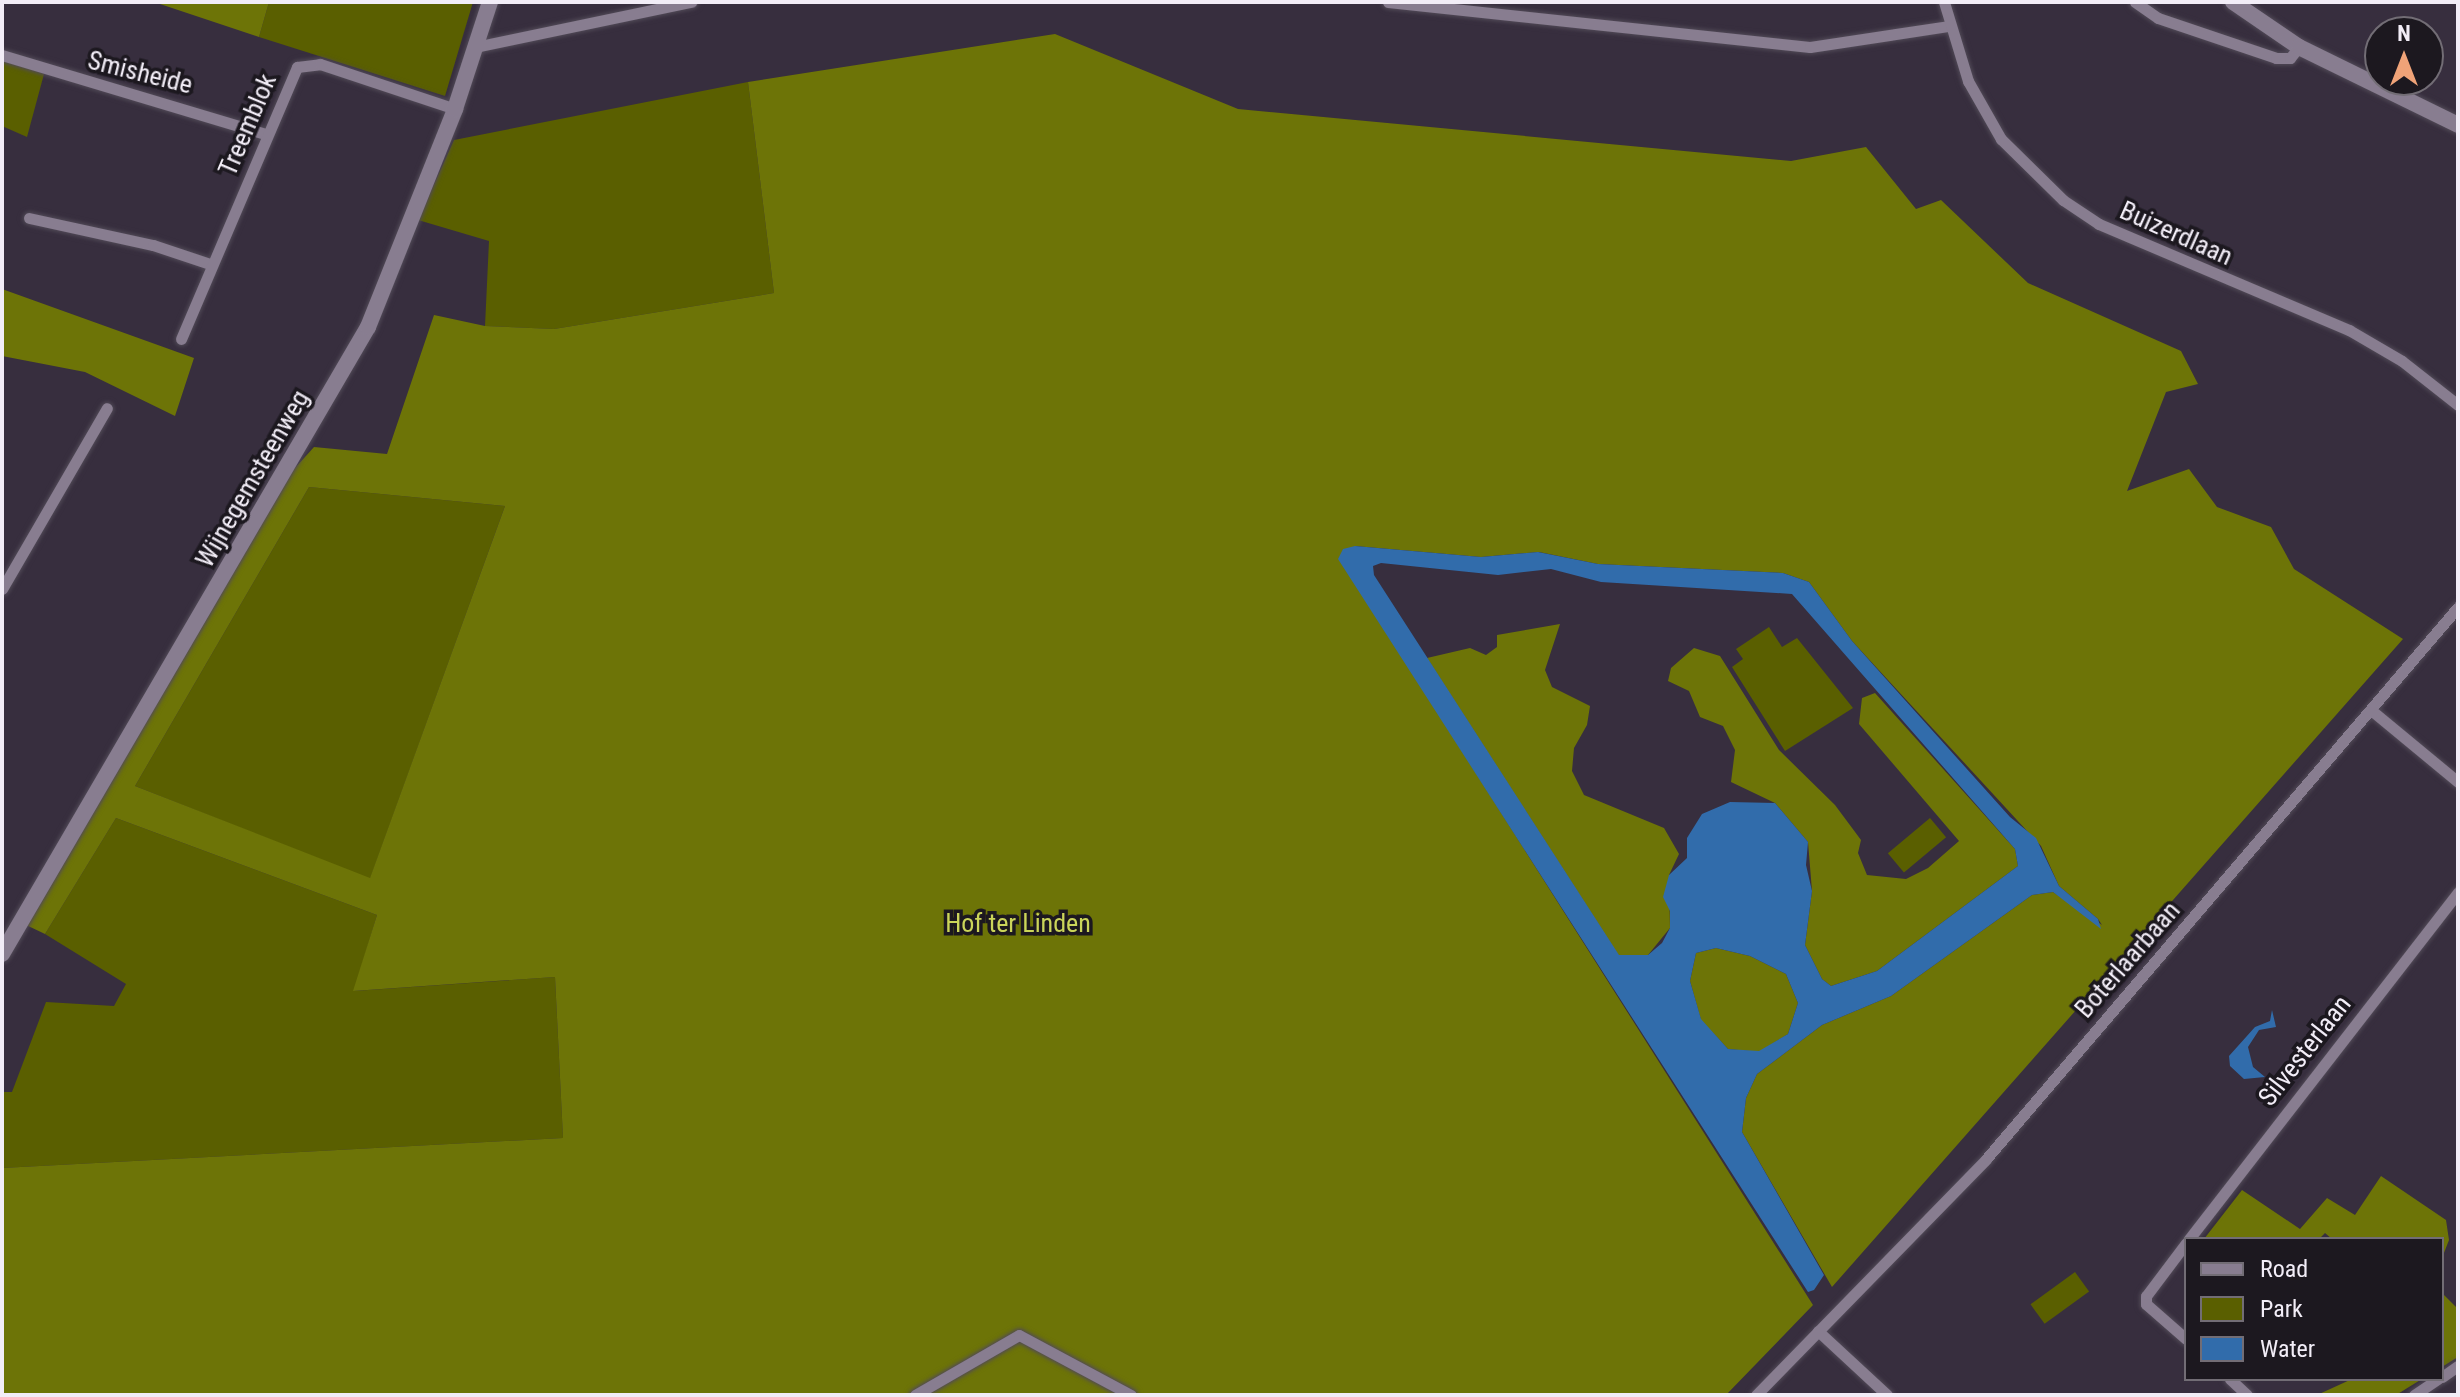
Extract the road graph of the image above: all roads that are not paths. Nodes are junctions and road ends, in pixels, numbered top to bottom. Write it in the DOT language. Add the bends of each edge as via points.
graph roads {
  1 [pos="490,2"];
  2 [pos="691,2"];
  3 [pos="1388,2"];
  4 [pos="1944,2"];
  5 [pos="2135,2"];
  6 [pos="2233,2"];
  7 [pos="1949,26"];
  8 [pos="475,47"];
  9 [pos="2299,47"];
  10 [pos="2,55"];
  11 [pos="455,109"];
  12 [pos="2458,125"];
  13 [pos="266,134"];
  14 [pos="29,218"];
  15 [pos="210,264"];
  16 [pos="181,339"];
  17 [pos="2458,405"];
  18 [pos="107,408"];
  19 [pos="2,589"];
  20 [pos="2458,607"];
  21 [pos="2371,710"];
  22 [pos="2458,782"];
  23 [pos="2458,892"];
  24 [pos="2,954"];
  25 [pos="2191,1237"];
  26 [pos="2184,1246"];
  27 [pos="1818,1331"];
  28 [pos="2184,1337"];
  29 [pos="2232,1381"];
  30 [pos="2435,1381"];
  31 [pos="915,1395"];
  32 [pos="1131,1395"];
  33 [pos="1756,1395"];
  34 [pos="1887,1395"];
  35 [pos="2247,1395"];
  36 [pos="2414,1395"];
  1 -- 8 [label="street, Wijnegemsteenweg"];
  2 -- 8 [label="street"];
  3 -- 7 [label="street" via="1800,47 1850,45"];
  4 -- 7 [label="street, Buizerdlaan"];
  5 -- 9 [label="street" via="2158,18 2276,58 2290,58"];
  6 -- 9 [label="street"];
  7 -- 17 [label="street, Buizerdlaan" via="1968,81 2001,139 2063,200 2099,224 2349,330 2402,361"];
  8 -- 11 [label="street, Wijnegemsteenweg"];
  9 -- 12 [label="street"];
  10 -- 13 [label="street, Smisheide"];
  11 -- 13 [label="street, Treemblok" via="307,63 294,73"];
  11 -- 24 [label="street, Wijnegemsteenweg" via="355,352"];
  13 -- 15 [label="street, Treemblok"];
  14 -- 15 [label="street" via="153,245"];
  15 -- 16 [label="street, Treemblok"];
  18 -- 19 [label="street"];
  20 -- 21 [label="street, Boterlaarbaan"];
  21 -- 22 [label="street"];
  21 -- 27 [label="street, Boterlaarbaan" via="1986,1159"];
  23 -- 25 [label="street, Silvesterlaan"];
  26 -- 28 [label="street, Silvesterlaan" via="2146,1296 2146,1304"];
  27 -- 33 [label="street, Boterlaarbaan"];
  27 -- 34 [label="street"];
  29 -- 35 [label="street"];
  30 -- 36 [label="street"];
  31 -- 32 [label="street" via="1019,1335"];
}
